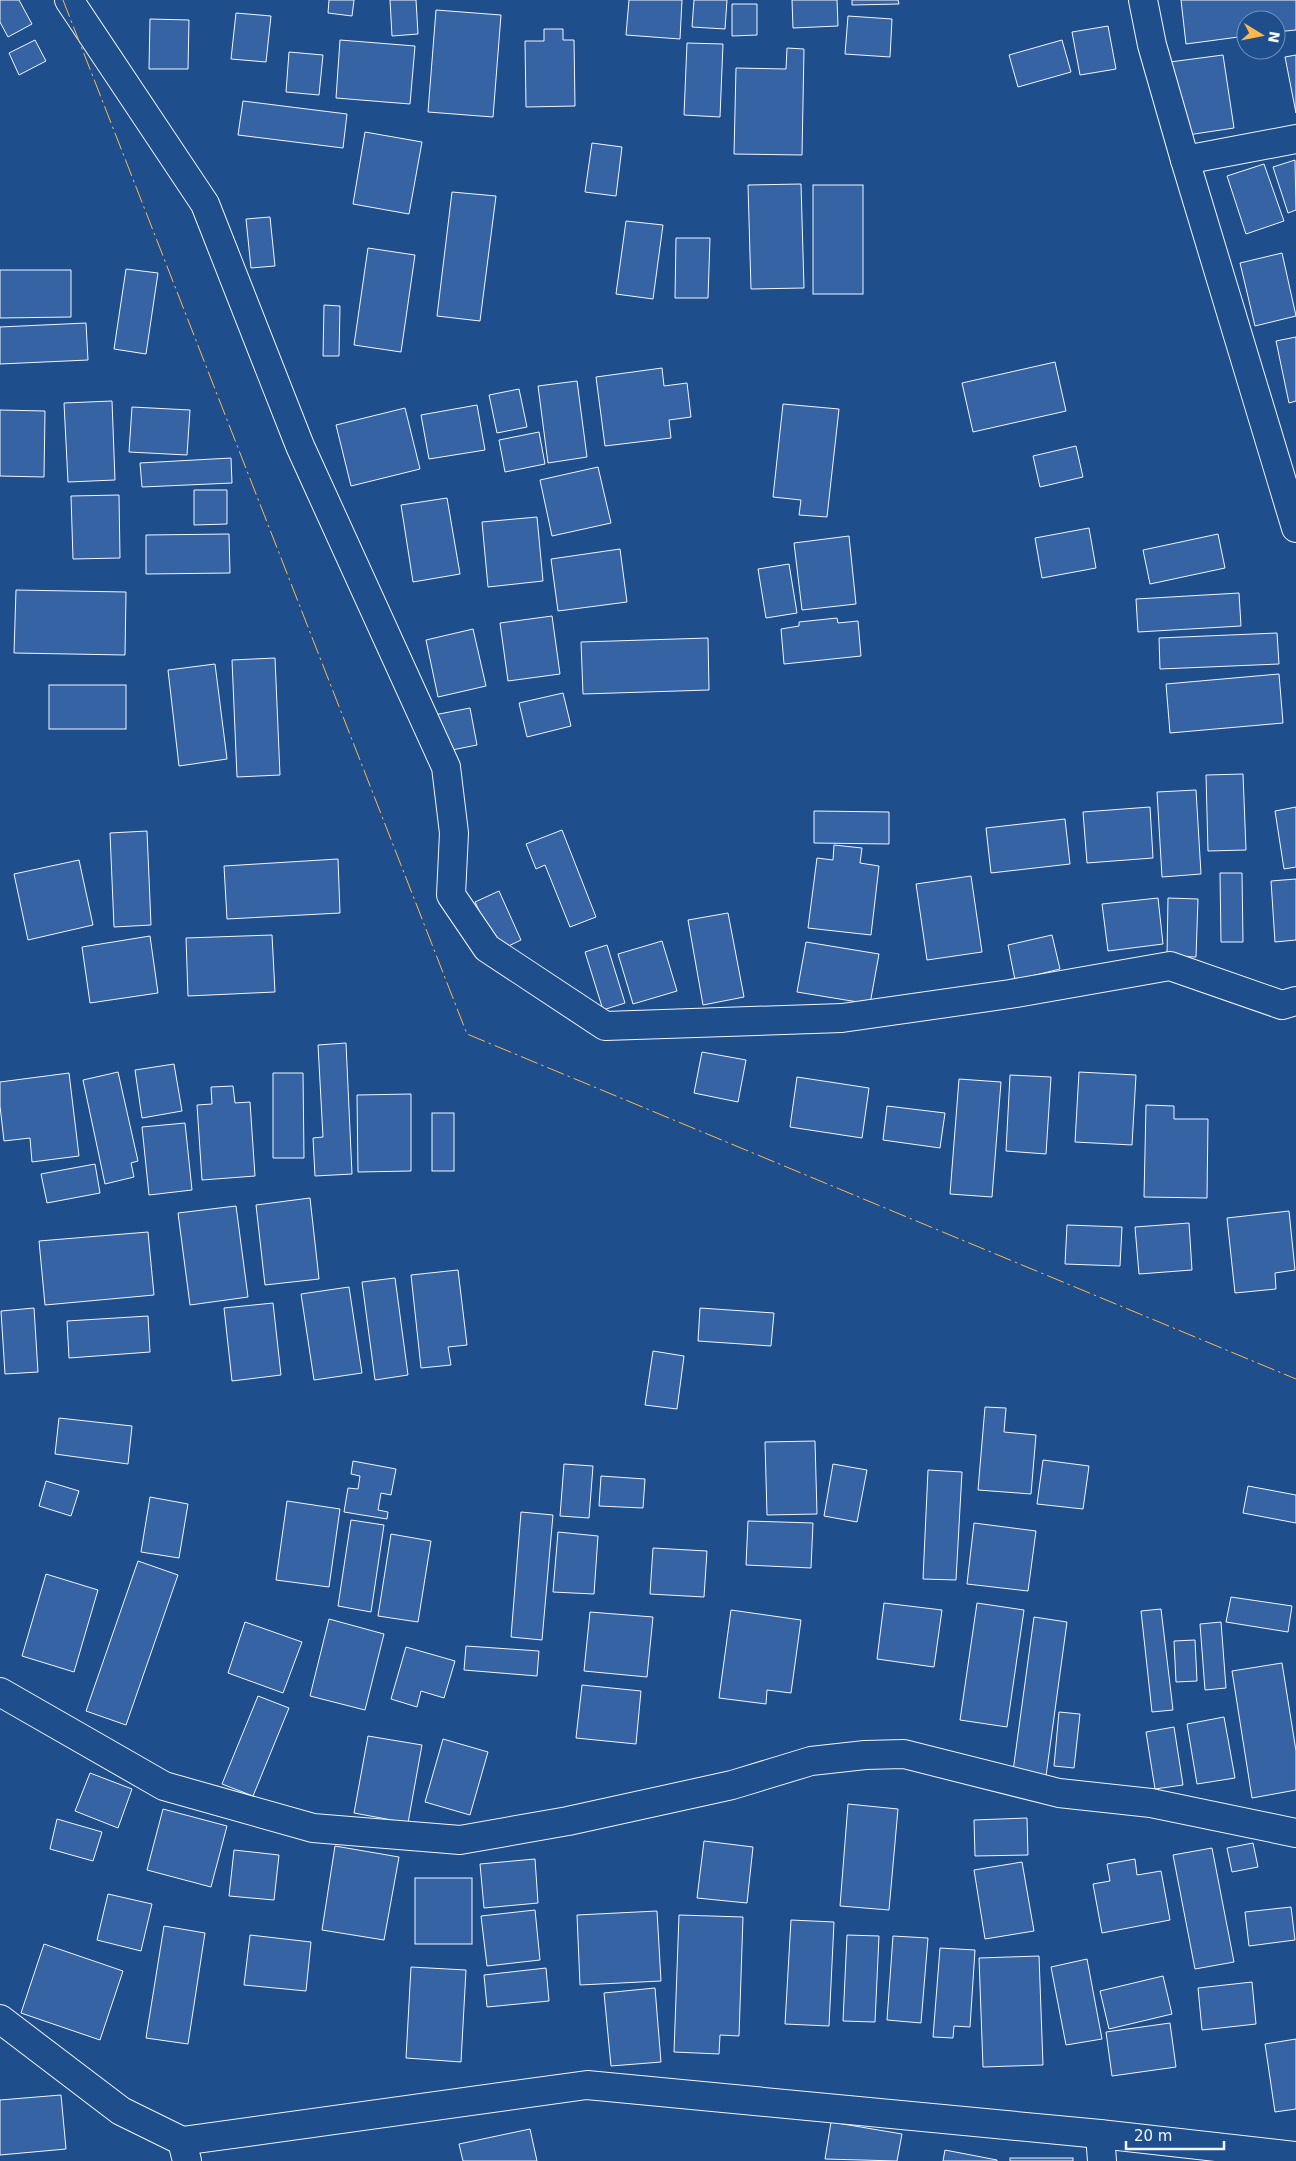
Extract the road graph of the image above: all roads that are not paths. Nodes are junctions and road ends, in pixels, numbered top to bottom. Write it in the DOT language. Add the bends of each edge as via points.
graph roads {
  1 [pos="69,0"];
  2 [pos="1143,0"];
  3 [pos="1296,139"];
  4 [pos="1185,160"];
  5 [pos="1296,528"];
  6 [pos="1296,1001"];
  7 [pos="0,1692"];
  8 [pos="1296,1833"];
  9 [pos="0,2019"];
  10 [pos="1100,2134"];
  11 [pos="184,2151"];
  12 [pos="1296,2156"];
  13 [pos="1102,2161"];
  1 -- 6 [label="street" via="205,204 300,446 446,767 454,833 451,895 487,948 605,1026 842,1018 1010,994 1170,966 1282,1005"];
  2 -- 4 [label="street" via="1152,45"];
  3 -- 4 [label="street"];
  4 -- 5 [label="street"];
  7 -- 8 [label="street" via="164,1786 313,1828 460,1840 568,1821 732,1785 811,1762 865,1754 904,1754 1059,1793 1150,1803"];
  9 -- 11 [label="street" via="121,2111"];
  10 -- 11 [label="street" via="587,2085"];
  10 -- 12 [label="street"];
  10 -- 13 [label="street"];
}
